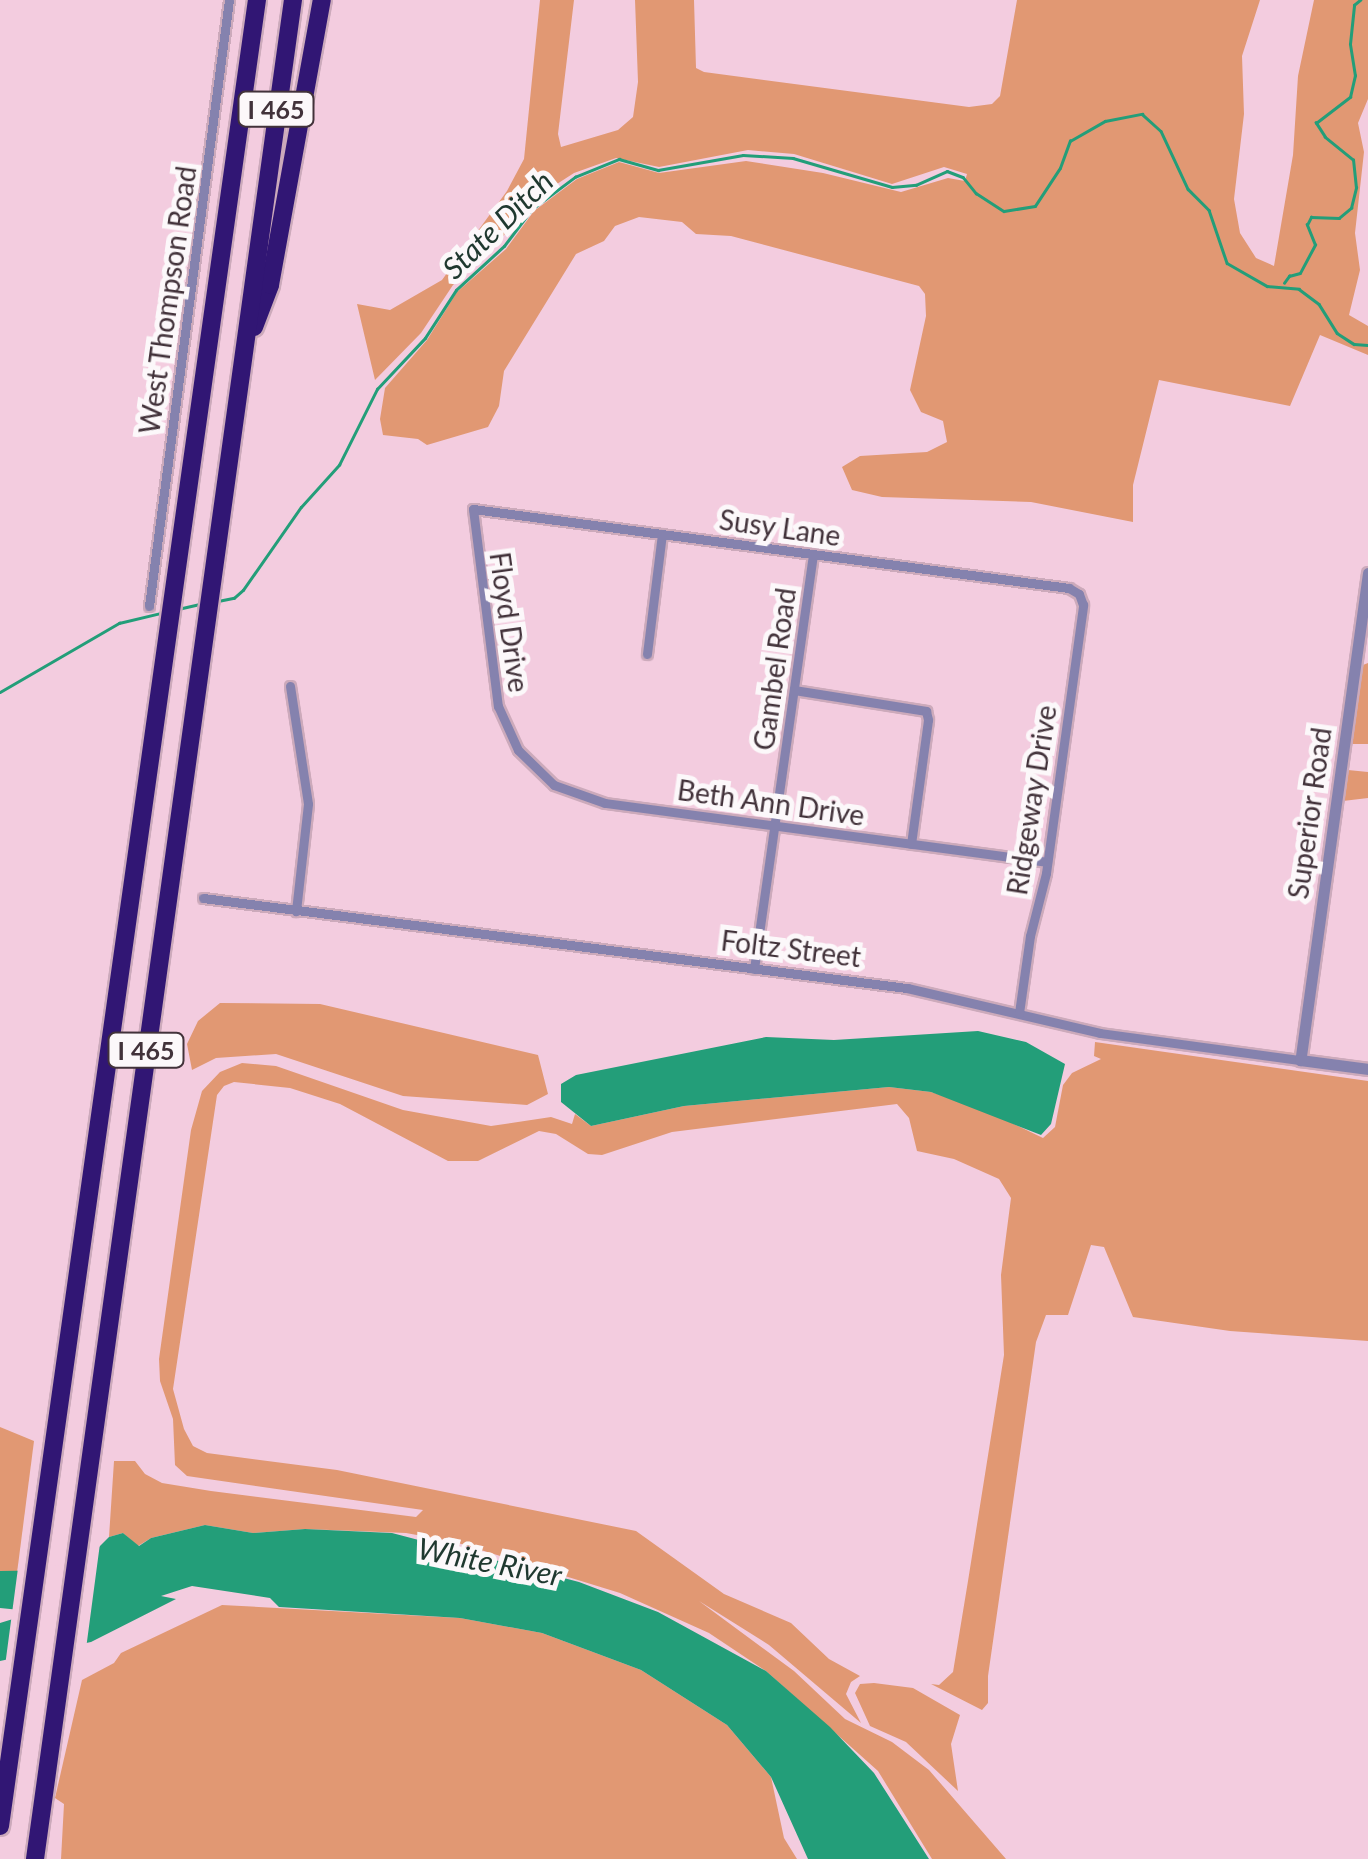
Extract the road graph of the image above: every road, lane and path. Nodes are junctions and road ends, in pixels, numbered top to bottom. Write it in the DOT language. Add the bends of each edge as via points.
graph roads {
  1 [pos="230,0"];
  2 [pos="257,0"];
  3 [pos="292,0"];
  4 [pos="322,0"];
  5 [pos="240,365"];
  6 [pos="472,509"];
  7 [pos="662,534"];
  8 [pos="813,554"];
  9 [pos="1368,573"];
  10 [pos="1079,594"];
  11 [pos="148,606"];
  12 [pos="647,654"];
  13 [pos="290,686"];
  14 [pos="794,690"];
  15 [pos="512,740"];
  16 [pos="774,826"];
  17 [pos="910,844"];
  18 [pos="1046,862"];
  19 [pos="204,898"];
  20 [pos="296,911"];
  21 [pos="754,968"];
  22 [pos="1019,1013"];
  23 [pos="1300,1060"];
  24 [pos="1368,1068"];
  25 [pos="0,1826"];
  26 [pos="36,1859"];
  1 -- 11 [label="street, West Thompson Road"];
  2 -- 25 [label="highway, I 465"];
  3 -- 5 [label="highway, I 465"];
  4 -- 5 [label="highway" via="270,285"];
  5 -- 26 [label="highway, I 465"];
  6 -- 7 [label="street, Susy Lane"];
  6 -- 15 [label="street, Floyd Drive" via="496,694"];
  7 -- 8 [label="street, Susy Lane"];
  7 -- 12 [label="street"];
  8 -- 10 [label="street, Susy Lane"];
  8 -- 14 [label="street, Gambel Road"];
  9 -- 23 [label="street, Superior Road"];
  10 -- 18 [label="street, Ridgeway Drive" via="1083,605"];
  13 -- 20 [label="street" via="308,804"];
  14 -- 16 [label="street, Gambel Road"];
  14 -- 17 [label="street" via="926,711"];
  15 -- 16 [label="street, Beth Ann Drive" via="539,773 582,798"];
  16 -- 17 [label="street, Beth Ann Drive"];
  16 -- 21 [label="street, Gambel Road"];
  17 -- 18 [label="street, Beth Ann Drive"];
  18 -- 22 [label="street, Ridgeway Drive"];
  19 -- 20 [label="street, Foltz Street"];
  20 -- 21 [label="street, Foltz Street"];
  21 -- 22 [label="street, Foltz Street" via="930,991"];
  22 -- 23 [label="street, Foltz Street" via="1100,1034"];
  23 -- 24 [label="street, Foltz Street"];
}
